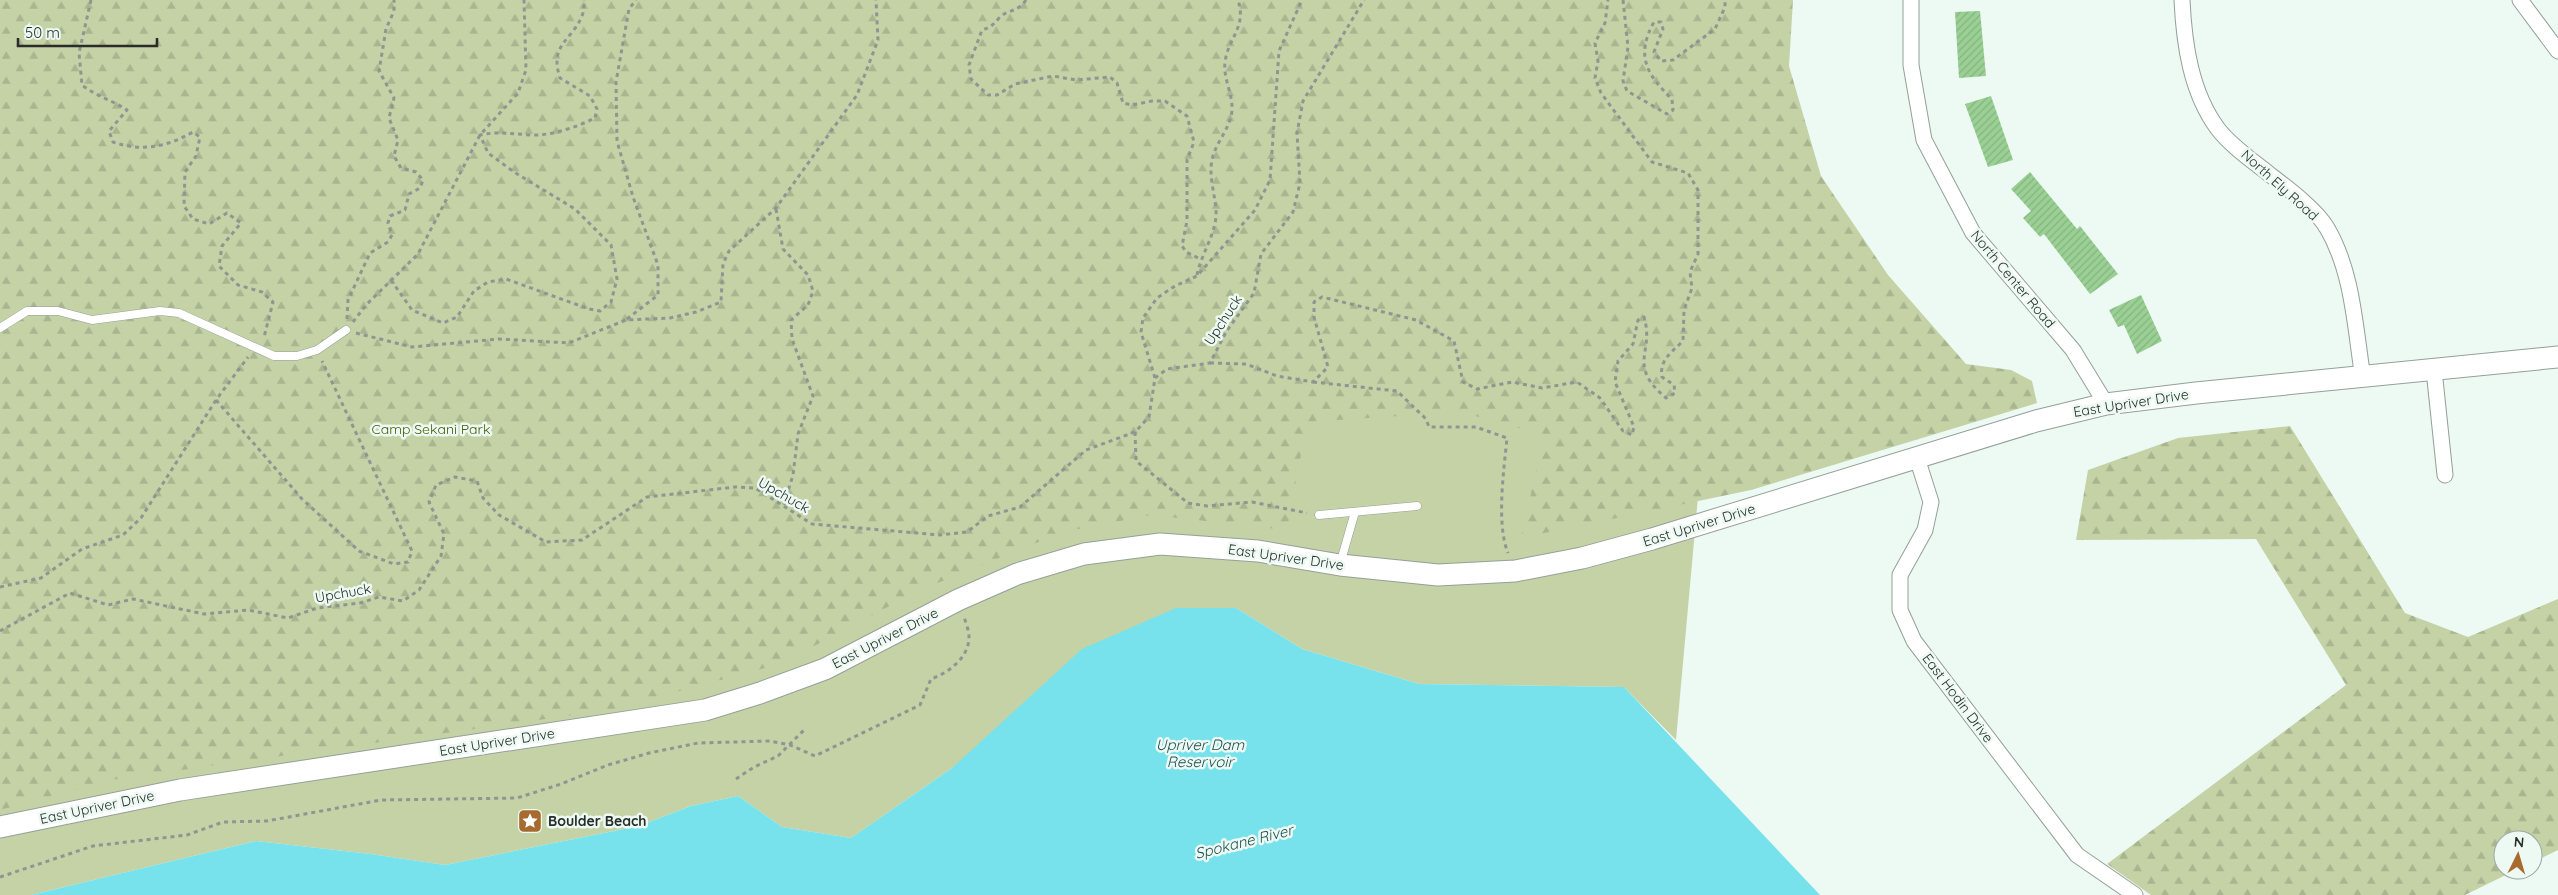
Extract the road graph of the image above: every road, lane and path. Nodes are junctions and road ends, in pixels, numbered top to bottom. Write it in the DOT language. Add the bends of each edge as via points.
graph roads {
  1 [pos="91,0"];
  2 [pos="394,0"];
  3 [pos="524,0"];
  4 [pos="584,0"];
  5 [pos="636,0"];
  6 [pos="876,0"];
  7 [pos="1026,0"];
  8 [pos="1238,0"];
  9 [pos="1302,0"];
  10 [pos="1364,0"];
  11 [pos="1608,0"];
  12 [pos="1624,0"];
  13 [pos="1725,0"];
  14 [pos="1911,0"];
  15 [pos="2182,0"];
  16 [pos="2520,0"];
  17 [pos="2558,51"];
  18 [pos="480,135"];
  19 [pos="776,208"];
  20 [pos="1200,259"];
  21 [pos="1197,276"];
  22 [pos="391,280"];
  23 [pos="626,320"];
  24 [pos="0,328"];
  25 [pos="346,330"];
  26 [pos="258,347"];
  27 [pos="317,350"];
  28 [pos="2558,357"];
  29 [pos="1210,363"];
  30 [pos="2434,370"];
  31 [pos="1155,378"];
  32 [pos="2363,378"];
  33 [pos="1313,382"];
  34 [pos="216,400"];
  35 [pos="2106,404"];
  36 [pos="1135,432"];
  37 [pos="1917,458"];
  38 [pos="2445,475"];
  39 [pos="783,506"];
  40 [pos="1417,506"];
  41 [pos="1355,512"];
  42 [pos="1320,516"];
  43 [pos="1340,565"];
  44 [pos="1515,571"];
  45 [pos="0,587"];
  46 [pos="958,600"];
  47 [pos="0,631"];
  48 [pos="804,730"];
  49 [pos="790,745"];
  50 [pos="736,779"];
  51 [pos="0,828"];
  52 [pos="0,877"];
  53 [pos="2135,895"];
  1 -- 26 [label="path" via="79,53 82,85 94,95 127,110 108,131 113,142 130,148 157,147 178,141 193,132 200,137 196,156 185,172 184,206 193,218 209,224 227,213 241,223 222,246 219,266 238,285 262,292 273,302 263,342"];
  2 -- 25 [label="path" via="379,71 394,98 389,118 398,140 394,156 401,168 416,172 423,180 420,188 409,194 405,210 390,216 388,223 392,235 388,242 370,253 348,300"];
  3 -- 18 [label="path" via="526,70 518,93"];
  4 -- 18 [label="path" via="583,15 558,49 556,66 560,78 590,96 597,109 594,118 580,126 534,135 494,132"];
  5 -- 23 [label="path" via="629,9 616,82 617,141 658,265 658,295"];
  6 -- 19 [label="path" via="878,40 857,94"];
  7 -- 20 [label="path" via="1020,9 1000,17 994,26 982,30 969,65 971,80 988,95 997,95 1015,84 1053,76 1076,80 1110,77 1117,83 1123,103 1165,101 1187,116 1194,142 1187,160 1187,221 1182,246 1186,252"];
  8 -- 20 [label="path" via="1240,26 1225,61 1232,110 1212,160 1215,226"];
  9 -- 21 [label="path" via="1279,51 1270,180 1255,210"];
  10 -- 29 [label="path, Upchuck" via="1302,101 1297,133 1300,183 1293,212 1261,254 1254,293 1226,332"];
  11 -- 33 [label="path" via="1605,23 1595,43 1598,61 1595,78 1601,93 1652,162 1688,173 1698,190 1698,254 1690,272 1692,288 1684,310 1683,340 1660,368 1662,377 1674,385 1675,393 1666,398 1650,384 1643,364 1644,317 1638,320 1633,344 1618,361 1615,382 1634,427 1632,435 1623,431 1600,398 1577,382 1542,388 1512,382 1476,389 1463,382 1454,342 1416,320 1322,296 1314,302 1314,317 1328,367"];
  12 -- 13 [label="path" via="1628,46 1623,81 1627,91 1667,114 1673,110 1672,100 1654,82 1643,59 1654,22 1661,22 1663,30 1654,52 1661,61 1673,60 1715,29 1726,7"];
  14 -- 35 [label="street, North Center Road" via="1911,65 1924,140 1973,234 2073,350"];
  15 -- 32 [label="street, North Ely Road" via="2183,24 2196,88 2219,129 2292,191 2326,226 2344,264"];
  16 -- 17 [label="street"];
  18 -- 22 [label="path" via="418,254"];
  18 -- 22 [label="path" via="488,153 575,209 611,245 617,279 611,302 600,310 589,309 506,279 488,282 474,291 457,316 443,323 412,310"];
  19 -- 23 [label="path" via="728,250 723,264 720,302 670,318"];
  19 -- 39 [label="path" via="783,248 808,275 813,291 808,305 791,320 792,339 813,396 798,434 794,475"];
  20 -- 21 [label="path"];
  21 -- 31 [label="path" via="1157,298 1143,318 1141,332"];
  22 -- 25 [label="path"];
  23 -- 25 [label="path" via="569,343 499,339 412,347"];
  24 -- 26 [label="lane" via="27,311 58,311 92,320 160,311 179,313"];
  25 -- 27 [label="lane"];
  26 -- 27 [label="lane" via="274,356 297,356"];
  26 -- 34 [label="path" via="243,361"];
  27 -- 34 [label="path" via="412,551 408,562 394,564 359,551 302,499"];
  28 -- 30 [label="main road, East Upriver Drive"];
  29 -- 31 [label="path, Upchuck" via="1167,370"];
  29 -- 33 [label="path" via="1246,364 1277,376"];
  30 -- 32 [label="main road, East Upriver Drive"];
  30 -- 38 [label="street"];
  31 -- 36 [label="path" via="1149,417"];
  32 -- 35 [label="main road, East Upriver Drive" via="2196,392"];
  33 -- 44 [label="path" via="1397,391 1426,419 1429,427 1476,427 1508,438 1503,517 1506,548"];
  34 -- 45 [label="path" via="141,518 123,535 82,549 41,578"];
  35 -- 37 [label="main road, East Upriver Drive" via="2036,421"];
  36 -- 39 [label="path, Upchuck" via="1086,450 1020,507 988,516 967,532 940,535 812,524"];
  36 -- 42 [label="path" via="1136,461 1188,503 1207,506 1252,502"];
  37 -- 44 [label="main road, East Upriver Drive" via="1652,539 1582,558"];
  37 -- 53 [label="street, East Hodin Drive" via="1931,502 1925,530 1900,575 1900,610 1914,641 2077,855"];
  39 -- 47 [label="path, Upchuck" via="755,488 735,487 647,497 582,540 546,542 499,515 482,498 477,481 455,477 436,485 429,502 444,534 441,556 419,590 403,601 379,597 318,608 288,618 248,610 204,614 133,599 108,605 70,593"];
  40 -- 41 [label="lane"];
  41 -- 42 [label="lane"];
  41 -- 43 [label="lane"];
  43 -- 44 [label="main road, East Upriver Drive" via="1438,575"];
  43 -- 46 [label="main road, East Upriver Drive" via="1258,550 1160,544 1084,554 1017,574"];
  46 -- 49 [label="path" via="969,638 962,657 947,673 931,679 920,705 814,756"];
  46 -- 51 [label="main road, East Upriver Drive" via="825,669 705,710 180,790"];
  48 -- 49 [label="path"];
  49 -- 50 [label="path" via="778,756"];
  49 -- 52 [label="path" via="746,740 679,747 608,765 517,798 381,800 266,821 224,822 187,835 93,846"];
}
